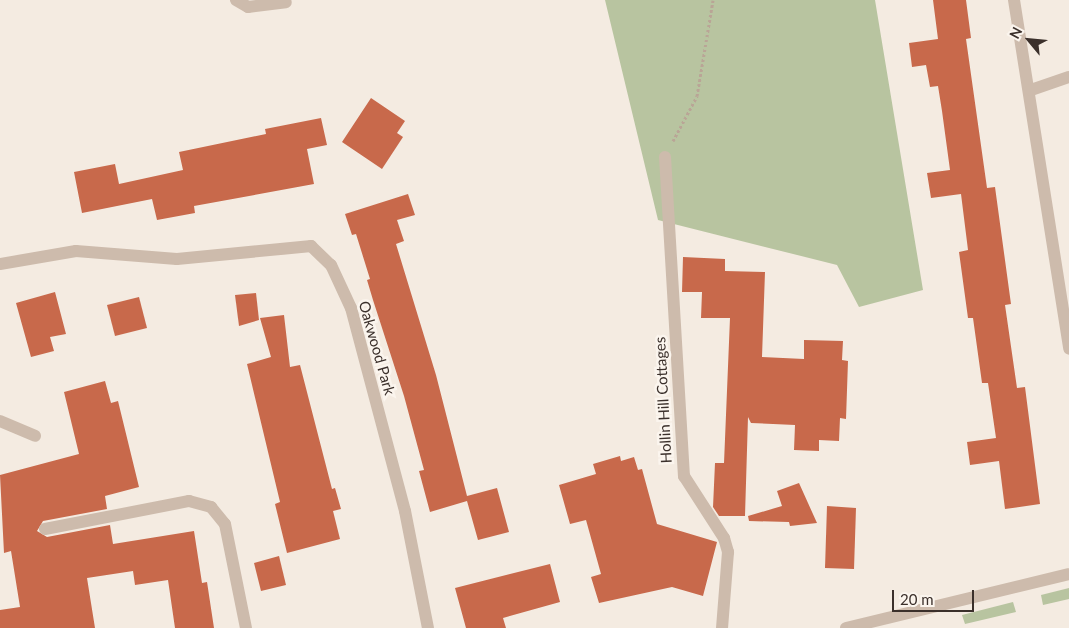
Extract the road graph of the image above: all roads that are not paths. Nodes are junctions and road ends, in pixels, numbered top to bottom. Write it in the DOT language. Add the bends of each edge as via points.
graph roads {
  1 [pos="236,0"];
  2 [pos="1014,0"];
  3 [pos="286,2"];
  4 [pos="1069,77"];
  5 [pos="1031,90"];
  6 [pos="665,157"];
  7 [pos="0,264"];
  8 [pos="1069,349"];
  9 [pos="0,421"];
  10 [pos="35,436"];
  11 [pos="45,529"];
  12 [pos="1069,574"];
  13 [pos="246,628"];
  14 [pos="428,628"];
  15 [pos="722,628"];
  16 [pos="846,628"];
  1 -- 3 [label="street" via="248,7"];
  2 -- 5 [label="street"];
  4 -- 5 [label="street"];
  5 -- 8 [label="street"];
  6 -- 15 [label="street, Hollin Hill Cottages" via="684,476 724,538 728,552"];
  7 -- 14 [label="street, Oakwood Park" via="76,251 177,259 311,246 330,265 351,308 405,510"];
  9 -- 10 [label="street"];
  11 -- 13 [label="street" via="189,501 210,507 225,524"];
  12 -- 16 [label="street"];
}
